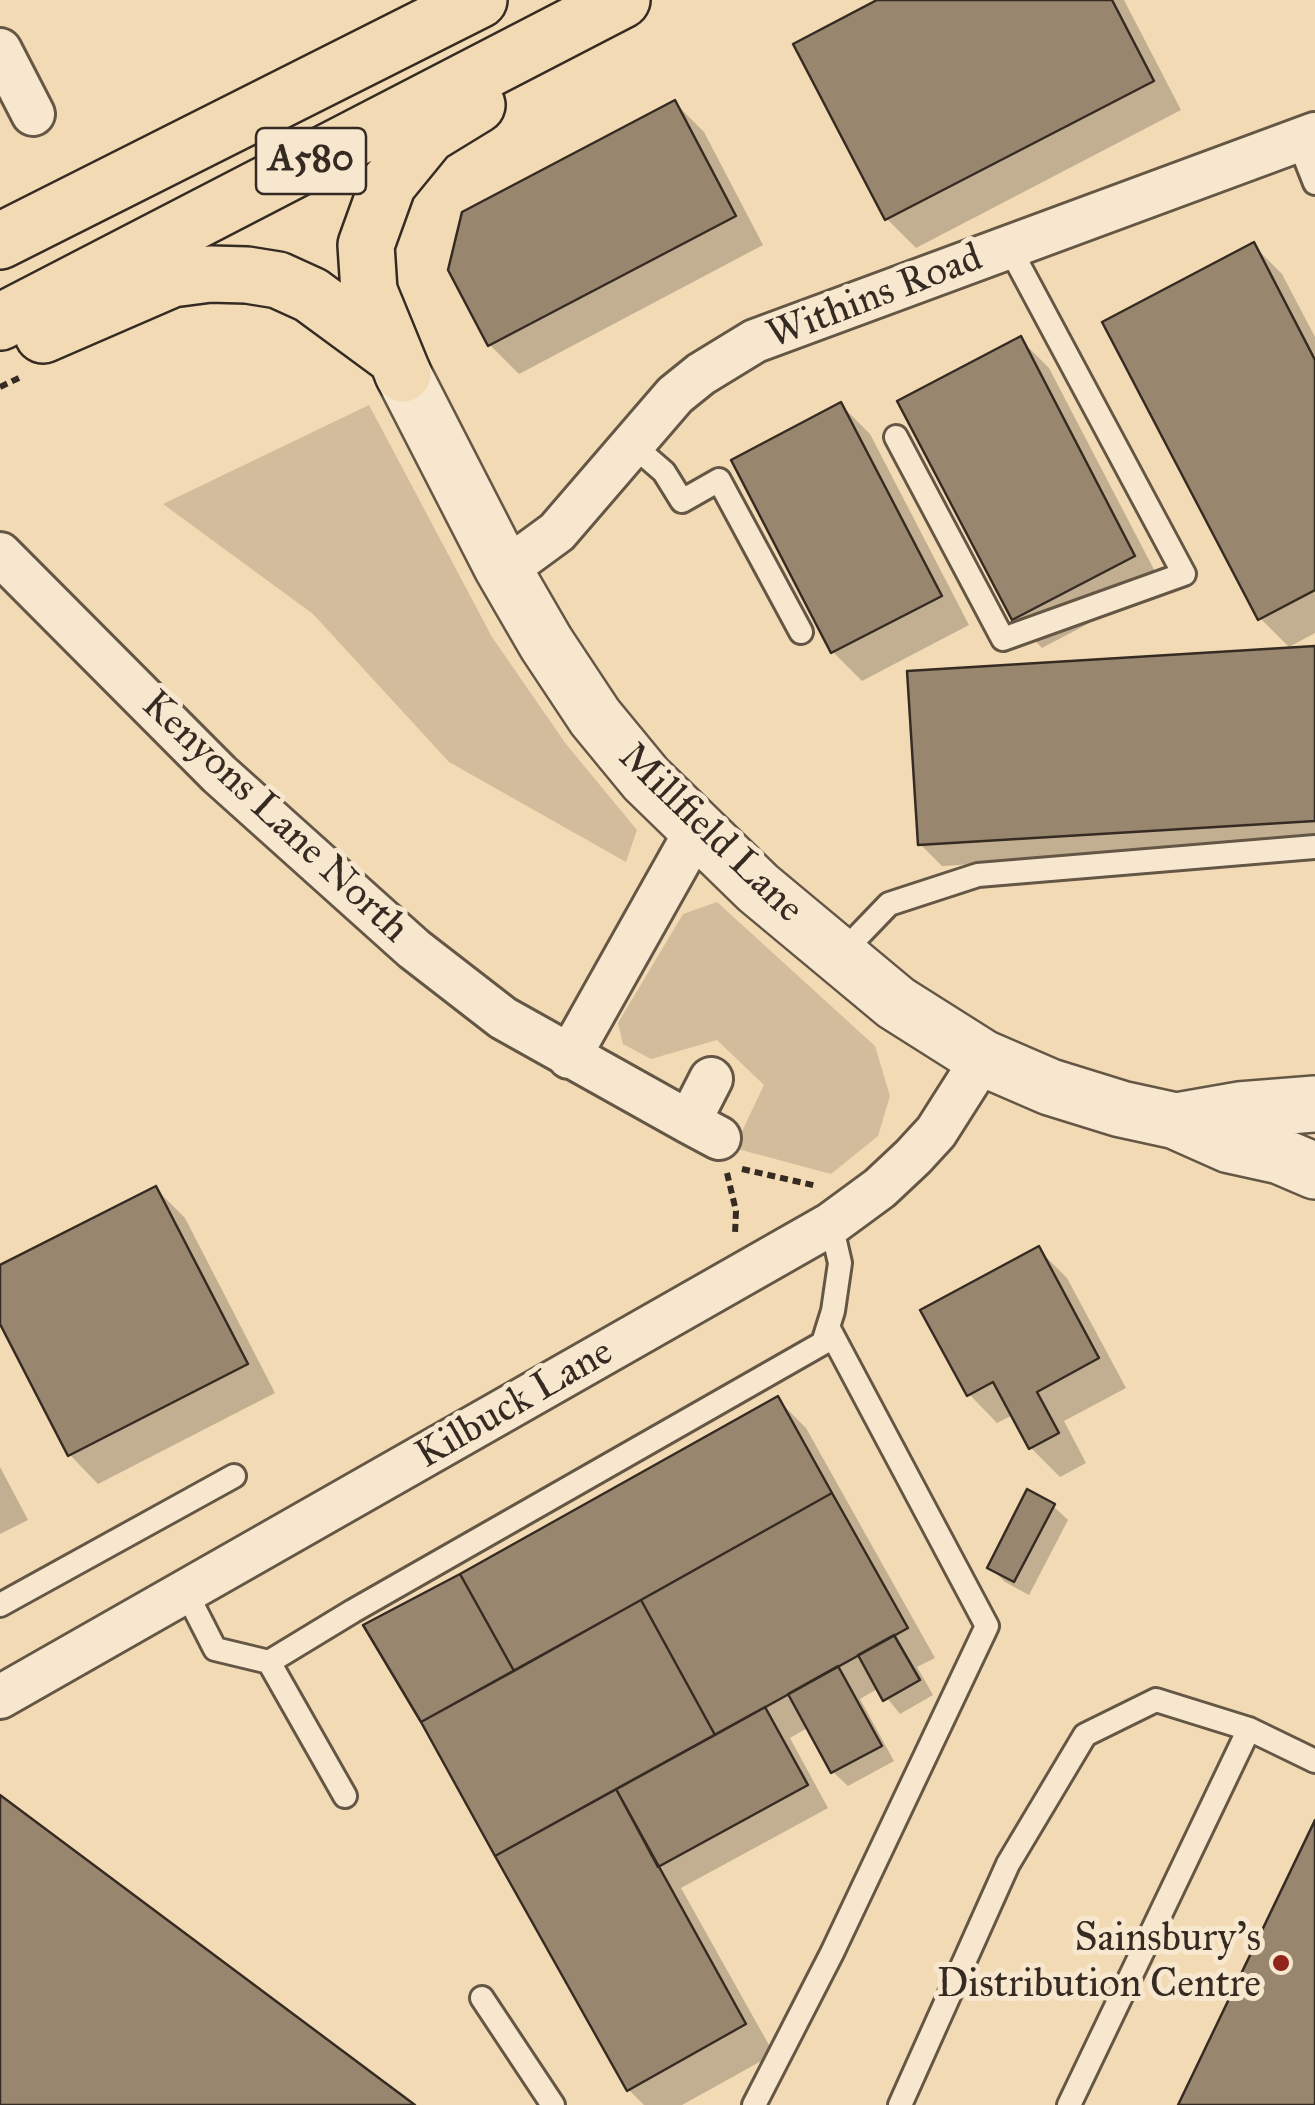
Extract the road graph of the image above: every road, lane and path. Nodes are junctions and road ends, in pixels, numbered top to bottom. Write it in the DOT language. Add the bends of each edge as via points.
graph roads {
  1 [pos="480,0"];
  2 [pos="622,0"];
  3 [pos="650,0"];
  4 [pos="4,67"];
  5 [pos="34,114"];
  6 [pos="1306,137"];
  7 [pos="1315,183"];
  8 [pos="0,241"];
  9 [pos="1009,248"];
  10 [pos="0,322"];
  11 [pos="399,365"];
  12 [pos="1,377"];
  13 [pos="896,437"];
  14 [pos="634,446"];
  15 [pos="0,554"];
  16 [pos="502,567"];
  17 [pos="801,632"];
  18 [pos="696,831"];
  19 [pos="1315,847"];
  20 [pos="839,956"];
  21 [pos="568,1057"];
  22 [pos="983,1058"];
  23 [pos="711,1079"];
  24 [pos="1315,1104"];
  25 [pos="1176,1121"];
  26 [pos="1315,1171"];
  27 [pos="830,1208"];
  28 [pos="714,1292"];
  29 [pos="828,1327"];
  30 [pos="234,1476"];
  31 [pos="186,1592"];
  32 [pos="0,1605"];
  33 [pos="270,1662"];
  34 [pos="0,1697"];
  35 [pos="1249,1730"];
  36 [pos="1315,1761"];
  37 [pos="344,1796"];
  38 [pos="482,1998"];
  39 [pos="553,2105"];
  40 [pos="754,2105"];
  41 [pos="900,2105"];
  42 [pos="1069,2105"];
  1 -- 8 [label="highway, A580"];
  2 -- 10 [label="highway, A580"];
  3 -- 11 [label="highway" via="428,135 388,184 366,245 368,291"];
  4 -- 5 [label="street"];
  6 -- 7 [label="lane"];
  6 -- 9 [label="street, Withins Road"];
  9 -- 13 [label="lane" via="1184,574 1002,639"];
  9 -- 14 [label="street, Withins Road" via="755,341 675,395"];
  11 -- 12 [label="highway" via="311,296 278,280 210,274 172,279"];
  11 -- 16 [label="street, Millfield Lane"];
  14 -- 16 [label="street, Withins Road" via="556,532"];
  14 -- 17 [label="lane" via="664,472 682,501 719,480"];
  15 -- 21 [label="street, Kenyons Lane North" via="218,774 414,949 503,1018"];
  16 -- 18 [label="street, Millfield Lane" via="595,718"];
  18 -- 20 [label="street, Millfield Lane"];
  18 -- 21 [label="street"];
  19 -- 20 [label="lane" via="978,876 889,904"];
  20 -- 22 [label="street, Millfield Lane" via="896,1003"];
  21 -- 23 [label="street, Kenyons Lane North" via="704,1130"];
  22 -- 25 [label="street, Millfield Lane" via="1050,1087"];
  22 -- 27 [label="street, Kilbuck Lane" via="913,1158 880,1188"];
  24 -- 25 [label="street, Millfield Lane"];
  25 -- 26 [label="street, Millfield Lane" via="1230,1146"];
  27 -- 28 [label="street, Kilbuck Lane"];
  27 -- 28 [label="path" via="811,1184 725,1166 736,1224"];
  27 -- 29 [label="lane" via="840,1263"];
  28 -- 31 [label="street, Kilbuck Lane"];
  29 -- 33 [label="lane" via="823,1343"];
  29 -- 40 [label="lane" via="987,1626"];
  30 -- 32 [label="lane"];
  31 -- 33 [label="lane" via="215,1649"];
  31 -- 34 [label="street, Kilbuck Lane"];
  33 -- 37 [label="lane"];
  35 -- 36 [label="lane"];
  35 -- 41 [label="lane" via="1156,1700 1086,1734 1008,1864"];
  35 -- 42 [label="lane"];
  38 -- 39 [label="lane"];
}
